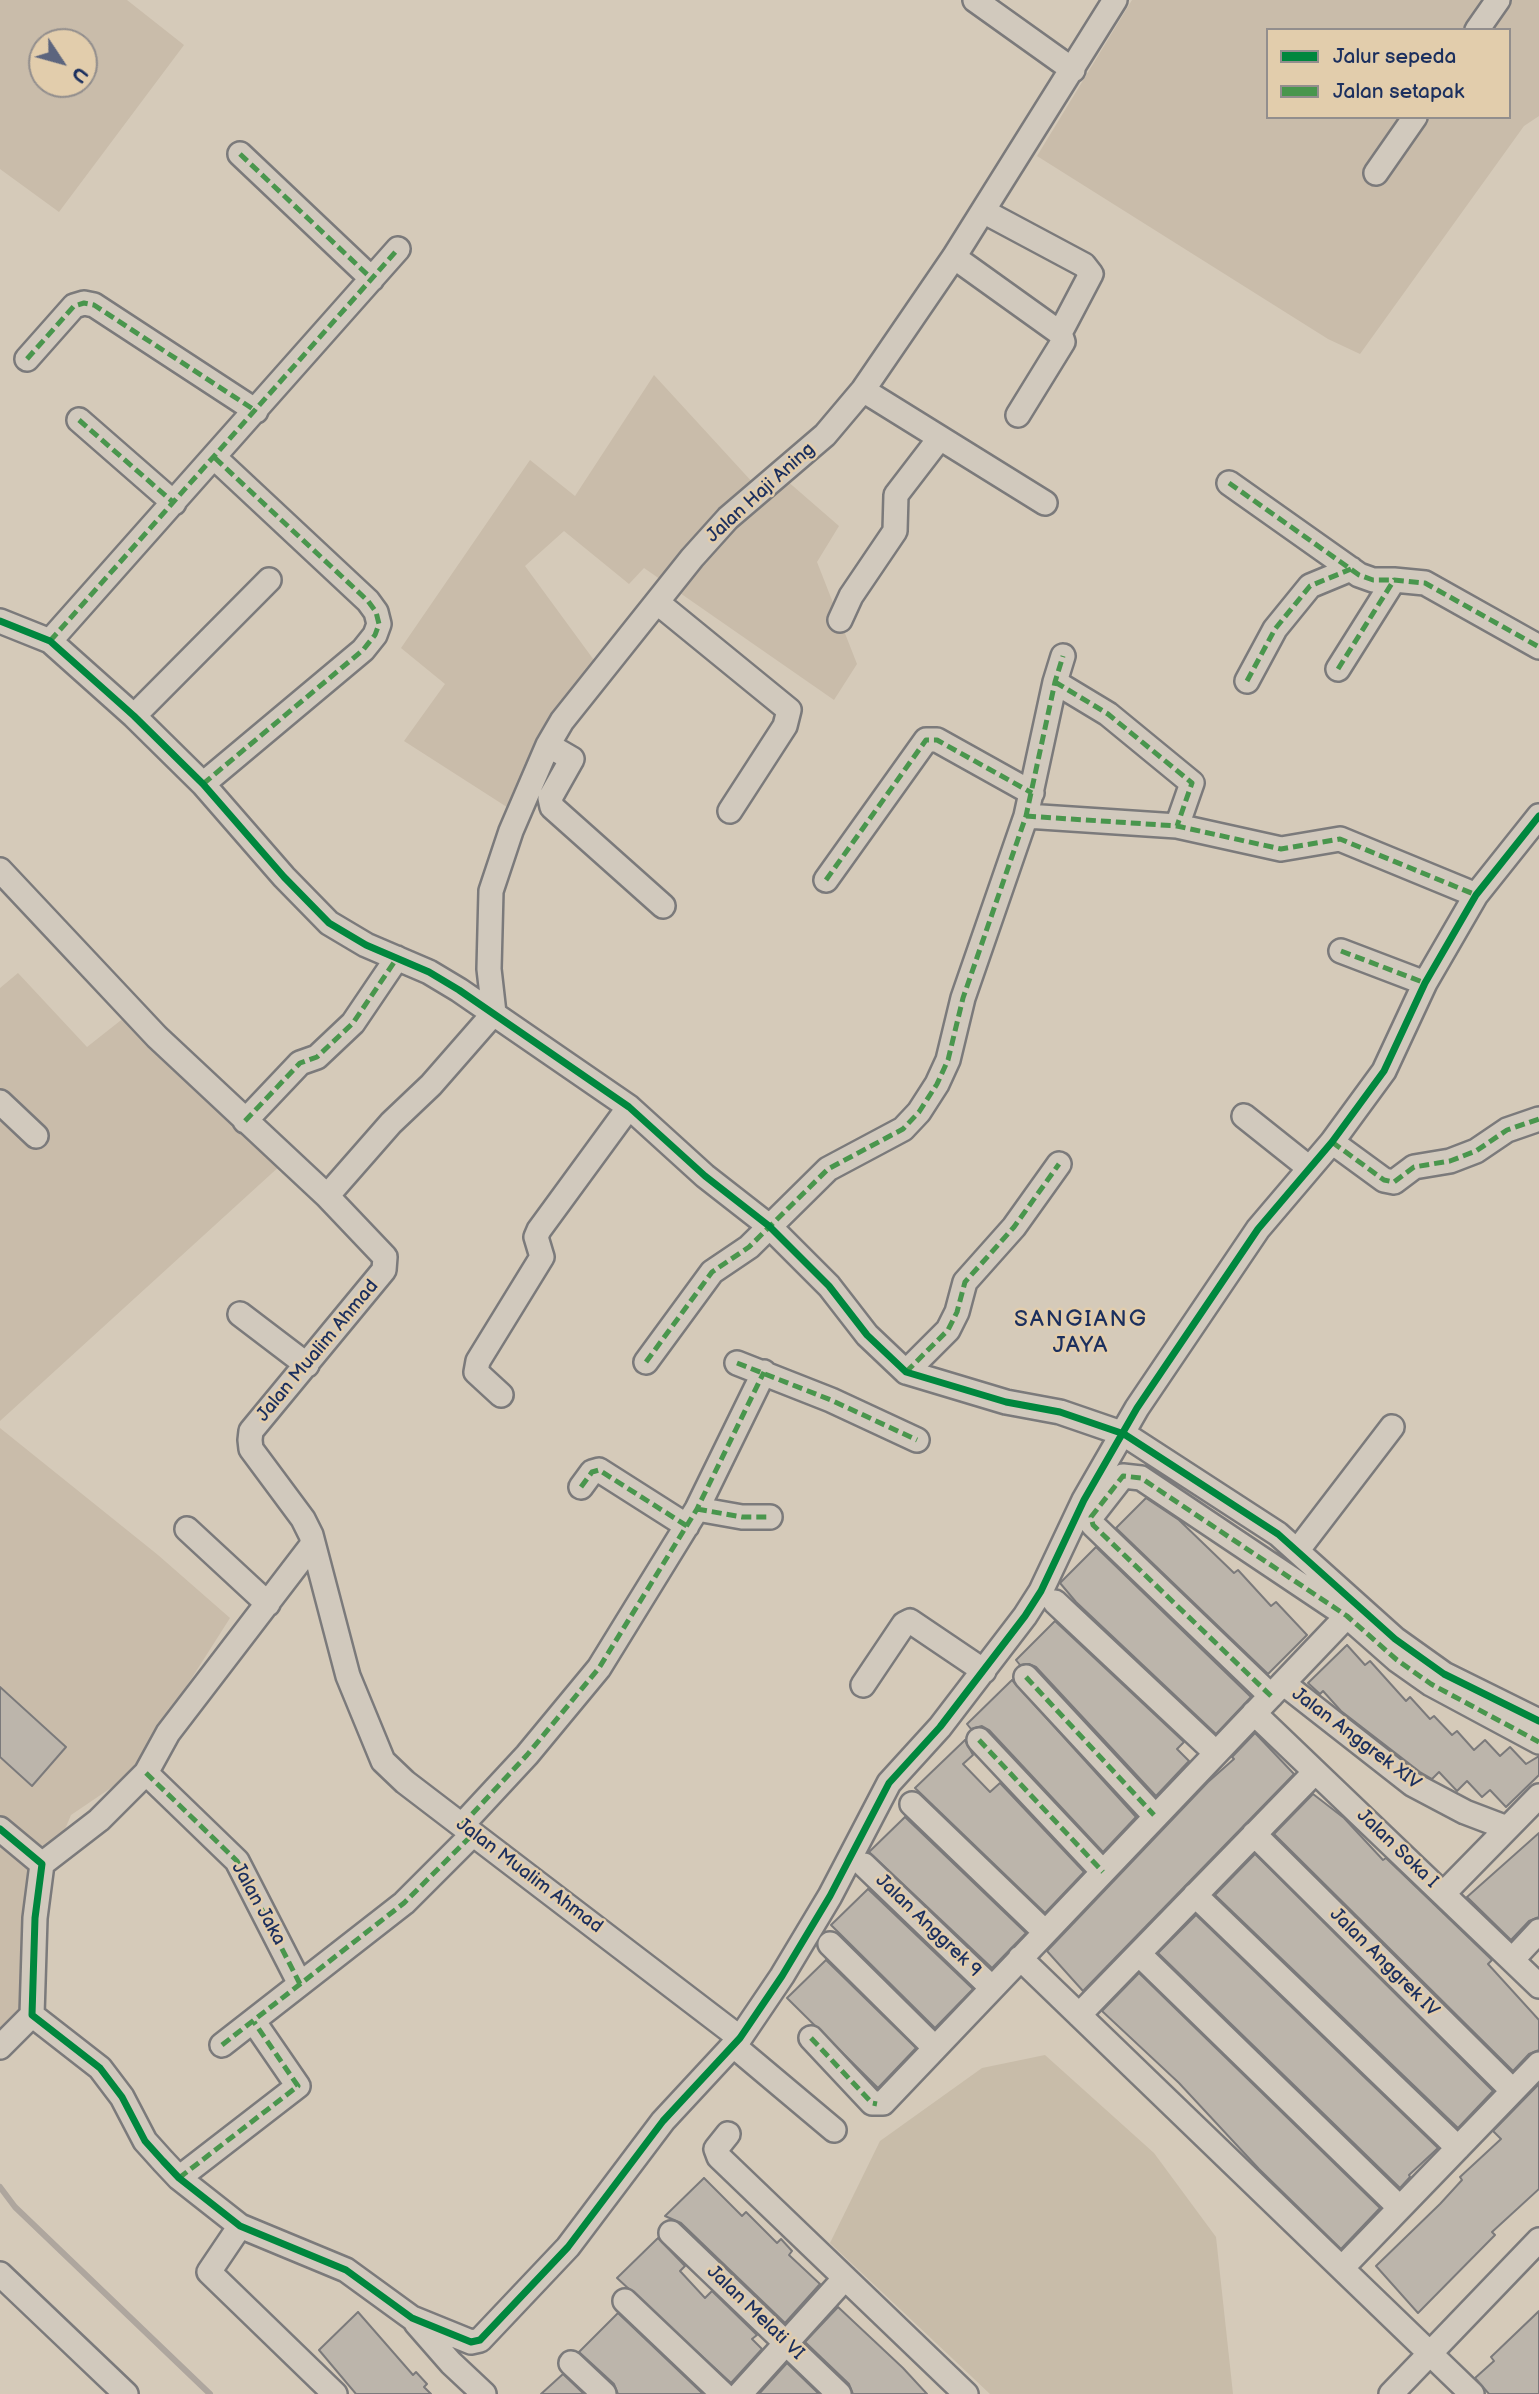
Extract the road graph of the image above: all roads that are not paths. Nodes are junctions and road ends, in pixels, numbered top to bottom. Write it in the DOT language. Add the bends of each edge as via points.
graph roads {
  1 [pos="975,0"];
  2 [pos="1115,0"];
  3 [pos="1498,0"];
  4 [pos="1478,28"];
  5 [pos="1073,70"];
  6 [pos="1414,119"];
  7 [pos="240,154"];
  8 [pos="1376,173"];
  9 [pos="983,211"];
  10 [pos="398,249"];
  11 [pos="954,257"];
  12 [pos="372,279"];
  13 [pos="1060,333"];
  14 [pos="27,359"];
  15 [pos="863,390"];
  16 [pos="256,411"];
  17 [pos="1018,415"];
  18 [pos="79,420"];
  19 [pos="939,439"];
  20 [pos="215,458"];
  21 [pos="1228,483"];
  22 [pos="174,503"];
  23 [pos="1045,503"];
  24 [pos="1351,569"];
  25 [pos="269,580"];
  26 [pos="1394,580"];
  27 [pos="658,603"];
  28 [pos="840,620"];
  29 [pos="0,621"];
  30 [pos="50,641"];
  31 [pos="1539,647"];
  32 [pos="1063,656"];
  33 [pos="1338,669"];
  34 [pos="1247,681"];
  35 [pos="1055,682"];
  36 [pos="134,716"];
  37 [pos="548,745"];
  38 [pos="203,784"];
  39 [pos="1032,793"];
  40 [pos="730,811"];
  41 [pos="1026,816"];
  42 [pos="1539,816"];
  43 [pos="1177,826"];
  44 [pos="0,870"];
  45 [pos="826,880"];
  46 [pos="1476,895"];
  47 [pos="663,906"];
  48 [pos="1341,951"];
  49 [pos="397,958"];
  50 [pos="1424,984"];
  51 [pos="494,1013"];
  52 [pos="0,1102"];
  53 [pos="629,1107"];
  54 [pos="1244,1116"];
  55 [pos="1539,1119"];
  56 [pos="245,1121"];
  57 [pos="36,1136"];
  58 [pos="1332,1142"];
  59 [pos="1059,1164"];
  60 [pos="1308,1167"];
  61 [pos="327,1196"];
  62 [pos="769,1226"];
  63 [pos="240,1314"];
  64 [pos="646,1362"];
  65 [pos="737,1363"];
  66 [pos="307,1365"];
  67 [pos="764,1372"];
  68 [pos="906,1372"];
  69 [pos="501,1395"];
  70 [pos="1392,1427"];
  71 [pos="1124,1434"];
  72 [pos="917,1440"];
  73 [pos="581,1487"];
  74 [pos="692,1517"];
  75 [pos="770,1517"];
  76 [pos="187,1529"];
  77 [pos="312,1545"];
  78 [pos="1297,1551"];
  79 [pos="1055,1602"];
  80 [pos="268,1604"];
  81 [pos="1347,1616"];
  82 [pos="984,1671"];
  83 [pos="1026,1677"];
  84 [pos="863,1685"];
  85 [pos="1277,1689"];
  86 [pos="1254,1713"];
  87 [pos="1539,1721"];
  88 [pos="979,1740"];
  89 [pos="1539,1742"];
  90 [pos="1216,1753"];
  91 [pos="1315,1772"];
  92 [pos="146,1773"];
  93 [pos="1539,1796"];
  94 [pos="912,1804"];
  95 [pos="1154,1815"];
  96 [pos="1507,1828"];
  97 [pos="0,1829"];
  98 [pos="468,1829"];
  99 [pos="1254,1834"];
  100 [pos="42,1864"];
  101 [pos="864,1865"];
  102 [pos="1103,1871"];
  103 [pos="1443,1894"];
  104 [pos="1195,1895"];
  105 [pos="1539,1931"];
  106 [pos="1045,1932"];
  107 [pos="830,1944"];
  108 [pos="1139,1954"];
  109 [pos="1020,1958"];
  110 [pos="1512,1960"];
  111 [pos="300,1984"];
  112 [pos="1539,1986"];
  113 [pos="992,1988"];
  114 [pos="32,2015"];
  115 [pos="1079,2015"];
  116 [pos="254,2022"];
  117 [pos="811,2038"];
  118 [pos="737,2042"];
  119 [pos="222,2045"];
  120 [pos="0,2047"];
  121 [pos="934,2048"];
  122 [pos="1539,2064"];
  123 [pos="1513,2091"];
  124 [pos="834,2130"];
  125 [pos="728,2134"];
  126 [pos="1458,2148"];
  127 [pos="179,2178"];
  128 [pos="1400,2208"];
  129 [pos="240,2226"];
  130 [pos="671,2233"];
  131 [pos="1539,2240"];
  132 [pos="1342,2268"];
  133 [pos="0,2274"];
  134 [pos="845,2278"];
  135 [pos="625,2301"];
  136 [pos="412,2318"];
  137 [pos="785,2343"];
  138 [pos="1430,2353"];
  139 [pos="571,2363"];
  140 [pos="126,2394"];
  141 [pos="335,2394"];
  142 [pos="484,2394"];
  143 [pos="604,2394"];
  144 [pos="723,2394"];
  145 [pos="740,2394"];
  146 [pos="839,2394"];
  147 [pos="965,2394"];
  148 [pos="1391,2394"];
  149 [pos="1472,2394"];
  1 -- 5 [label="street"];
  2 -- 5 [label="street, Jalan Haji Aning"];
  3 -- 4 [label="street"];
  5 -- 9 [label="street, Jalan Haji Aning"];
  6 -- 8 [label="street"];
  7 -- 12 [label="street"];
  9 -- 11 [label="street, Jalan Haji Aning"];
  9 -- 13 [label="street" via="1090,270"];
  10 -- 12 [label="street"];
  11 -- 13 [label="street"];
  11 -- 15 [label="street, Jalan Haji Aning"];
  12 -- 16 [label="street"];
  13 -- 17 [label="street" via="1063,342"];
  14 -- 16 [label="street" via="74,306 94,305"];
  15 -- 19 [label="street"];
  15 -- 27 [label="street, Jalan Haji Aning" via="825,435 728,518"];
  16 -- 20 [label="street"];
  18 -- 22 [label="street"];
  19 -- 23 [label="street"];
  19 -- 28 [label="street" via="897,495 895,530"];
  20 -- 22 [label="street"];
  20 -- 38 [label="street" via="368,601 379,624 363,650"];
  21 -- 24 [label="street"];
  22 -- 30 [label="street"];
  24 -- 26 [label="street" via="1365,578"];
  24 -- 34 [label="street" via="1310,586 1275,629"];
  25 -- 36 [label="street"];
  26 -- 31 [label="street" via="1425,583"];
  26 -- 33 [label="street"];
  27 -- 37 [label="street, Jalan Haji Aning" via="562,721"];
  27 -- 40 [label="street" via="789,710 785,726"];
  29 -- 30 [label="street"];
  30 -- 36 [label="street"];
  32 -- 35 [label="street"];
  35 -- 39 [label="street"];
  35 -- 43 [label="street" via="1108,714 1192,783"];
  36 -- 38 [label="street"];
  37 -- 47 [label="street" via="572,759 551,798 552,807"];
  37 -- 51 [label="street, Jalan Haji Aning" via="491,891 488,929"];
  38 -- 49 [label="street" via="329,923"];
  39 -- 41 [label="street"];
  39 -- 45 [label="street" via="937,740 926,740"];
  41 -- 43 [label="street"];
  41 -- 62 [label="street" via="937,1084 903,1129 828,1169"];
  42 -- 46 [label="street"];
  43 -- 46 [label="street" via="1281,849 1340,839"];
  44 -- 56 [label="street, Jalan Mualim Ahmad" via="157,1037"];
  46 -- 50 [label="street"];
  48 -- 50 [label="street"];
  49 -- 51 [label="street" via="429,972"];
  49 -- 56 [label="street" via="353,1023 317,1057 300,1063"];
  50 -- 58 [label="street" via="1384,1071"];
  51 -- 53 [label="street"];
  51 -- 61 [label="street"];
  52 -- 57 [label="street"];
  53 -- 62 [label="street"];
  53 -- 69 [label="street" via="537,1233 542,1257 478,1361 479,1378"];
  54 -- 60 [label="street"];
  55 -- 58 [label="street" via="1507,1130 1476,1152 1414,1167 1394,1182 1384,1180"];
  56 -- 61 [label="street, Jalan Mualim Ahmad"];
  58 -- 60 [label="street"];
  59 -- 68 [label="street" via="1014,1227 965,1282 948,1330"];
  60 -- 71 [label="street" via="1236,1260"];
  61 -- 66 [label="street, Jalan Mualim Ahmad" via="377,1246 386,1262"];
  62 -- 64 [label="street" via="741,1254 712,1272"];
  62 -- 68 [label="street"];
  63 -- 66 [label="street"];
  65 -- 67 [label="street"];
  66 -- 77 [label="street, Jalan Mualim Ahmad" via="251,1431 250,1440 251,1449 303,1519"];
  67 -- 72 [label="street"];
  67 -- 74 [label="street"];
  68 -- 71 [label="street" via="967,1392 1060,1412"];
  70 -- 78 [label="street"];
  71 -- 78 [label="street" via="1244,1510"];
  71 -- 82 [label="street" via="1084,1500 1041,1591"];
  73 -- 74 [label="street" via="599,1470"];
  74 -- 75 [label="street"];
  74 -- 98 [label="street" via="600,1668"];
  76 -- 80 [label="street"];
  77 -- 80 [label="street"];
  77 -- 98 [label="street, Jalan Mualim Ahmad" via="348,1676 383,1761"];
  78 -- 87 [label="street" via="1395,1639 1444,1674"];
  79 -- 90 [label="street"];
  80 -- 92 [label="street" via="168,1732"];
  81 -- 85 [label="street"];
  81 -- 85 [label="street, Jalan Anggrek XIV" via="1141,1478 1123,1476 1091,1517 1093,1525"];
  81 -- 89 [label="street" via="1431,1684"];
  82 -- 84 [label="street" via="909,1621"];
  82 -- 118 [label="street" via="889,1783 830,1896"];
  83 -- 95 [label="street"];
  85 -- 86 [label="street"];
  85 -- 96 [label="street, Jalan Anggrek XIV" via="1412,1784"];
  86 -- 90 [label="street"];
  86 -- 91 [label="street, Jalan Soka I"];
  88 -- 102 [label="street"];
  90 -- 95 [label="street"];
  91 -- 99 [label="street"];
  91 -- 103 [label="street, Jalan Soka I"];
  92 -- 100 [label="street" via="99,1820"];
  92 -- 111 [label="street, Jalan Jaka" via="237,1861"];
  93 -- 96 [label="street"];
  94 -- 106 [label="street"];
  95 -- 102 [label="street"];
  96 -- 103 [label="street"];
  97 -- 100 [label="street"];
  98 -- 111 [label="street" via="404,1903"];
  98 -- 118 [label="street, Jalan Mualim Ahmad"];
  99 -- 104 [label="street"];
  99 -- 123 [label="street, Jalan Anggrek IV"];
  100 -- 114 [label="street"];
  101 -- 113 [label="street, Jalan Anggrek 9"];
  102 -- 106 [label="street"];
  103 -- 110 [label="street, Jalan Soka I"];
  104 -- 108 [label="street"];
  104 -- 126 [label="street"];
  105 -- 110 [label="street"];
  106 -- 109 [label="street"];
  107 -- 121 [label="street"];
  108 -- 115 [label="street"];
  108 -- 128 [label="street"];
  109 -- 113 [label="street"];
  109 -- 115 [label="street"];
  110 -- 112 [label="street, Jalan Soka I"];
  111 -- 116 [label="street"];
  113 -- 121 [label="street"];
  114 -- 120 [label="street"];
  114 -- 127 [label="street" via="100,2068 122,2097 145,2141"];
  115 -- 132 [label="street"];
  116 -- 119 [label="street"];
  116 -- 127 [label="street" via="298,2082 297,2090"];
  117 -- 121 [label="street" via="877,2105"];
  118 -- 124 [label="street, Jalan Mualim Ahmad"];
  118 -- 136 [label="street" via="663,2121 568,2247 483,2338 471,2342"];
  122 -- 123 [label="street"];
  123 -- 126 [label="street"];
  125 -- 134 [label="street" via="716,2153"];
  126 -- 128 [label="street"];
  127 -- 129 [label="street"];
  128 -- 132 [label="street"];
  129 -- 136 [label="street" via="346,2270"];
  129 -- 141 [label="street" via="209,2272"];
  130 -- 137 [label="street, Jalan Melati VI"];
  131 -- 138 [label="street"];
  132 -- 138 [label="street"];
  133 -- 140 [label="street"];
  134 -- 137 [label="street"];
  134 -- 147 [label="street"];
  135 -- 144 [label="street"];
  136 -- 142 [label="street"];
  137 -- 145 [label="street"];
  137 -- 146 [label="street, Jalan Melati VI"];
  138 -- 148 [label="street"];
  138 -- 149 [label="street"];
  139 -- 143 [label="street"];
}
